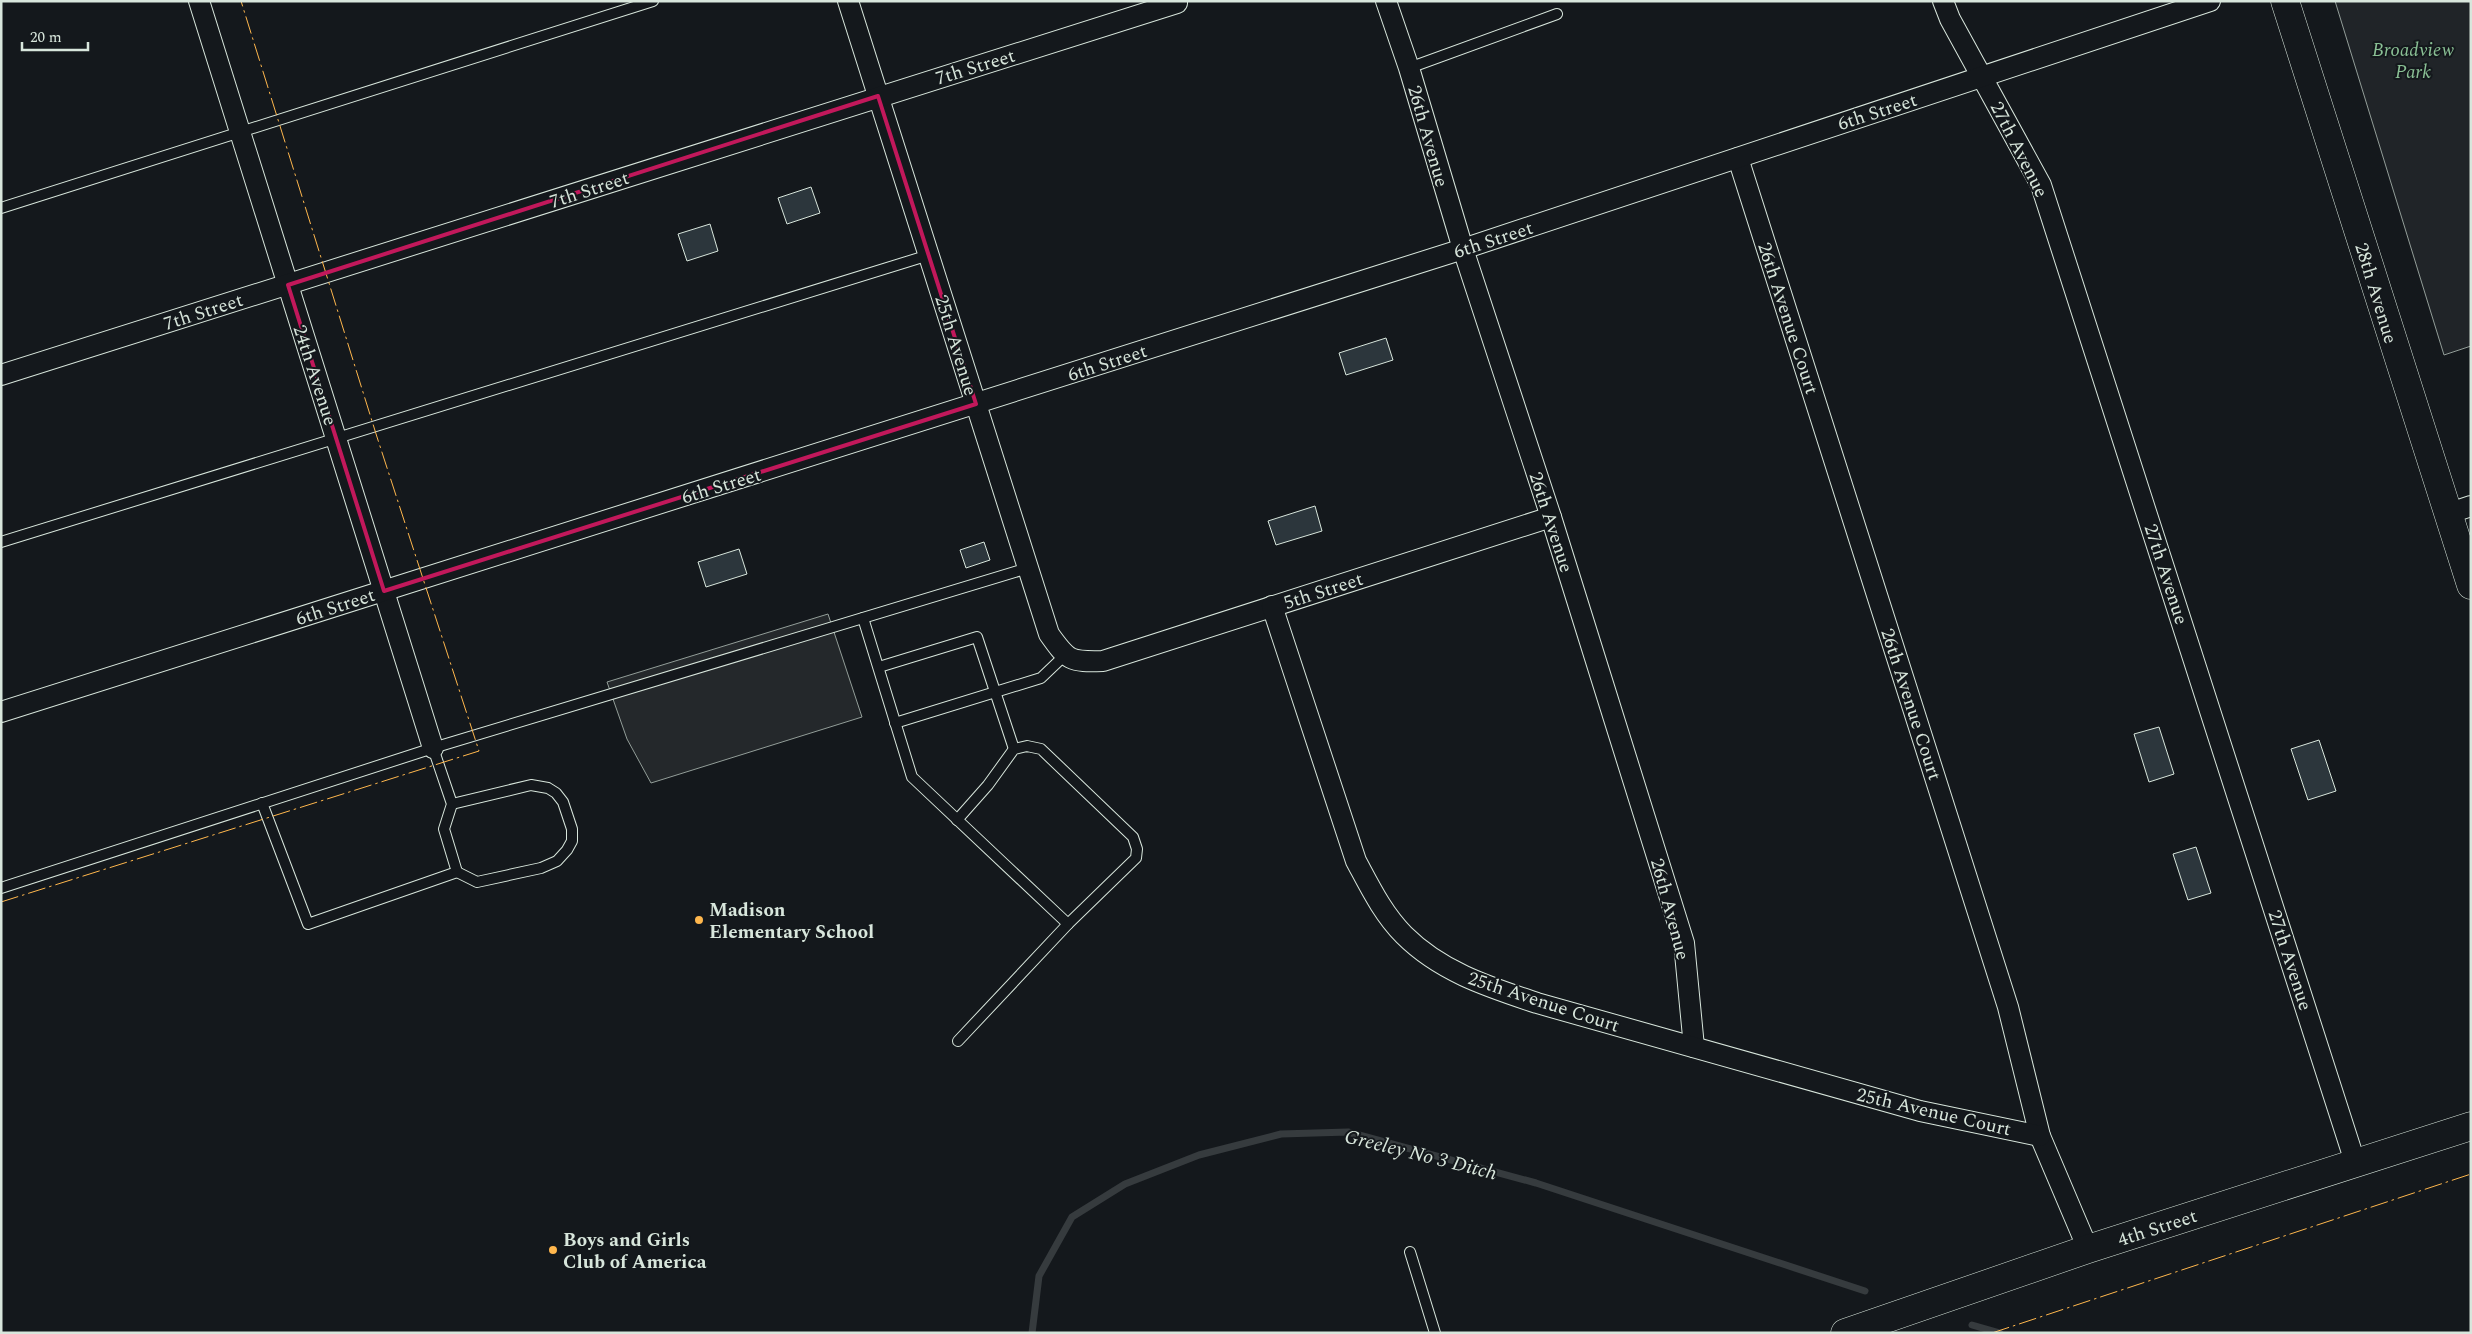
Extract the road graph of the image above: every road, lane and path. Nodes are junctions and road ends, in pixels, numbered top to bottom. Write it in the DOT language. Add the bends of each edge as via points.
graph roads {
  1 [pos="199,1"];
  2 [pos="653,1"];
  3 [pos="848,1"];
  4 [pos="1386,1"];
  5 [pos="1943,1"];
  6 [pos="2210,1"];
  7 [pos="2286,1"];
  8 [pos="1177,3"];
  9 [pos="1557,14"];
  10 [pos="1409,68"];
  11 [pos="1983,76"];
  12 [pos="878,96"];
  13 [pos="240,133"];
  14 [pos="1738,158"];
  15 [pos="1,208"];
  16 [pos="1463,249"];
  17 [pos="928,255"];
  18 [pos="288,284"];
  19 [pos="1,375"];
  20 [pos="976,404"];
  21 [pos="336,438"];
  22 [pos="2459,510"];
  23 [pos="1551,517"];
  24 [pos="1,542"];
  25 [pos="1028,568"];
  26 [pos="2471,585"];
  27 [pos="384,591"];
  28 [pos="1272,606"];
  29 [pos="863,618"];
  30 [pos="1064,656"];
  31 [pos="878,668"];
  32 [pos="995,692"];
  33 [pos="1,712"];
  34 [pos="895,723"];
  35 [pos="433,748"];
  36 [pos="1014,749"];
  37 [pos="262,803"];
  38 [pos="452,804"];
  39 [pos="957,820"];
  40 [pos="457,872"];
  41 [pos="1,888"];
  42 [pos="1068,924"];
  43 [pos="958,1041"];
  44 [pos="1694,1047"];
  45 [pos="2471,1126"];
  46 [pos="2040,1136"];
  47 [pos="2356,1162"];
  48 [pos="2088,1250"];
  49 [pos="1410,1252"];
  50 [pos="1850,1332"];
  51 [pos="1435,1333"];
  1 -- 13 [label="street, 24th Avenue"];
  2 -- 13 [label="lane"];
  3 -- 12 [label="street, 25th Avenue"];
  4 -- 10 [label="street, 26th Avenue"];
  5 -- 11 [label="street, 27th Avenue"];
  6 -- 11 [label="street, 6th Street"];
  7 -- 22 [label="main road, 28th Avenue"];
  8 -- 12 [label="street, 7th Street"];
  9 -- 10 [label="lane"];
  10 -- 16 [label="street, 26th Avenue"];
  11 -- 14 [label="street, 6th Street"];
  11 -- 47 [label="street, 27th Avenue" via="2041,185"];
  12 -- 17 [label="street, 25th Avenue"];
  12 -- 18 [label="street, 7th Street"];
  13 -- 15 [label="lane"];
  13 -- 18 [label="street, 24th Avenue"];
  14 -- 16 [label="street, 6th Street"];
  14 -- 46 [label="street, 26th Avenue Court" via="2008,1007"];
  16 -- 20 [label="street, 6th Street"];
  16 -- 23 [label="street, 26th Avenue"];
  17 -- 20 [label="street, 25th Avenue"];
  17 -- 21 [label="lane"];
  18 -- 19 [label="street, 7th Street"];
  18 -- 21 [label="street, 24th Avenue"];
  20 -- 25 [label="street, 25th Avenue"];
  20 -- 27 [label="street, 6th Street"];
  21 -- 24 [label="lane"];
  21 -- 27 [label="street, 24th Avenue"];
  22 -- 26 [label="main road, 28th Avenue"];
  23 -- 28 [label="street, 5th Street"];
  23 -- 44 [label="street, 26th Avenue" via="1684,944"];
  25 -- 29 [label="lane"];
  25 -- 30 [label="street, 25th Avenue" via="1049,634"];
  27 -- 33 [label="street, 6th Street"];
  27 -- 35 [label="street, 24th Avenue"];
  28 -- 30 [label="street, 5th Street" via="1103,661 1084,662"];
  28 -- 44 [label="street, 25th Avenue Court" via="1356,861 1376,900 1404,935 1442,965 1484,986"];
  29 -- 31 [label="lane"];
  29 -- 35 [label="lane"];
  30 -- 32 [label="lane" via="1042,678"];
  31 -- 32 [label="lane" via="977,637"];
  31 -- 34 [label="lane"];
  32 -- 34 [label="lane"];
  32 -- 36 [label="lane"];
  34 -- 39 [label="lane" via="912,777"];
  35 -- 37 [label="lane"];
  35 -- 38 [label="lane"];
  36 -- 39 [label="lane"];
  36 -- 42 [label="lane" via="1027,746 1041,749 1133,837 1135,843 1136,858"];
  37 -- 40 [label="lane" via="308,924"];
  37 -- 41 [label="lane"];
  38 -- 40 [label="lane" via="444,829"];
  38 -- 40 [label="lane" via="531,785 548,788 563,802 572,829 572,841 567,850 557,861 541,868 477,882"];
  39 -- 42 [label="lane"];
  42 -- 43 [label="lane"];
  44 -- 46 [label="street, 25th Avenue Court" via="1920,1111"];
  45 -- 47 [label="main road, 4th Street"];
  46 -- 48 [label="street, 26th Avenue Court"];
  47 -- 48 [label="main road, 4th Street"];
  48 -- 50 [label="main road, 4th Street"];
  49 -- 51 [label="lane"];
}
